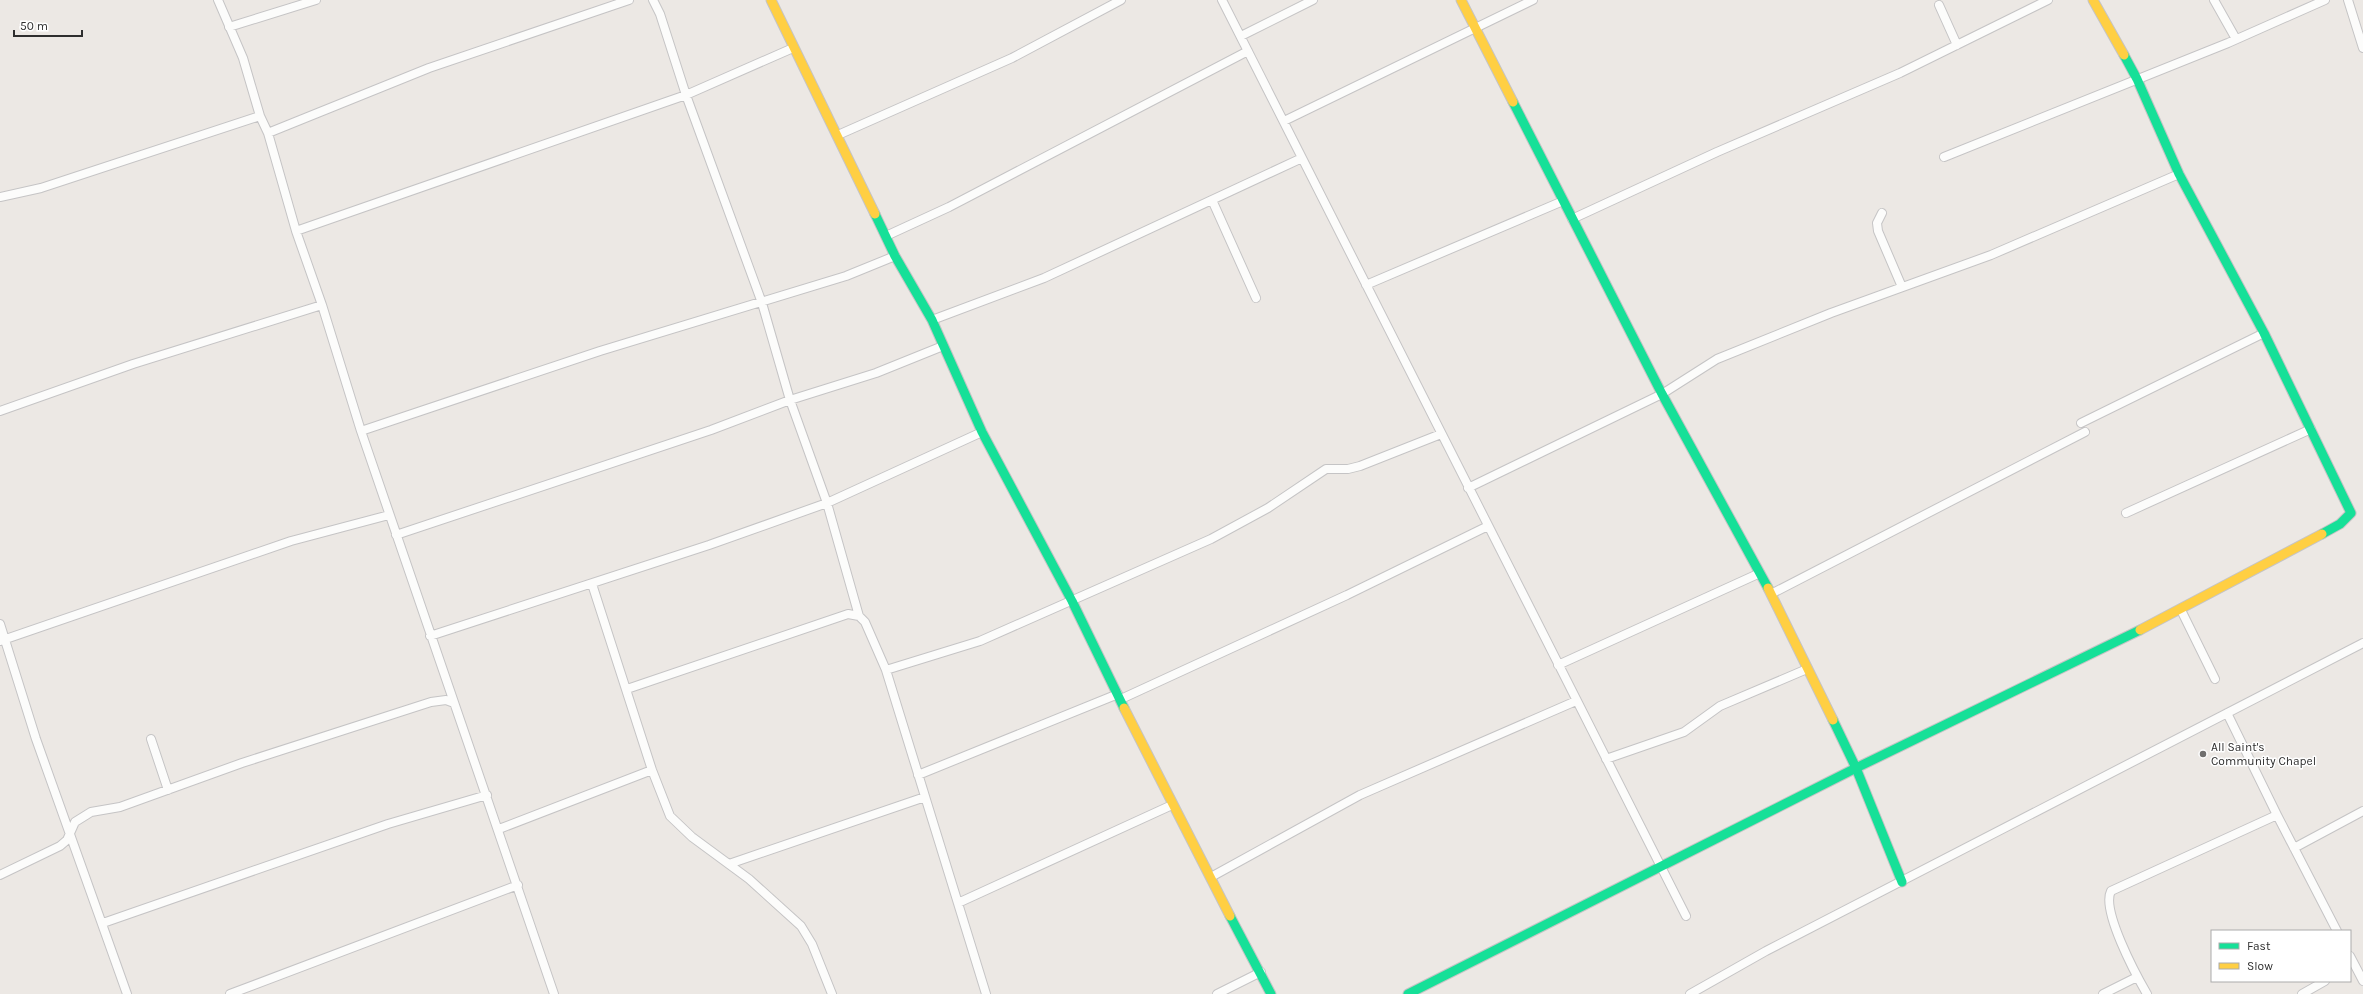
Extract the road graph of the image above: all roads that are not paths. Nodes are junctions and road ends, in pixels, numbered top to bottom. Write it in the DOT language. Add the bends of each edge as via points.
graph roads {
  1 [pos="218,0"];
  2 [pos="316,0"];
  3 [pos="629,0"];
  4 [pos="653,0"];
  5 [pos="771,0"];
  6 [pos="1121,0"];
  7 [pos="1222,0"];
  8 [pos="1313,0"];
  9 [pos="1461,0"];
  10 [pos="1533,0"];
  11 [pos="2048,0"];
  12 [pos="2093,0"];
  13 [pos="2214,0"];
  14 [pos="2325,0"];
  15 [pos="2348,0"];
  16 [pos="1939,5"];
  17 [pos="229,27"];
  18 [pos="1476,28"];
  19 [pos="1241,36"];
  20 [pos="2236,39"];
  21 [pos="2362,43"];
  22 [pos="1957,45"];
  23 [pos="793,48"];
  24 [pos="1248,51"];
  25 [pos="2137,79"];
  26 [pos="686,95"];
  27 [pos="260,116"];
  28 [pos="1284,121"];
  29 [pos="268,133"];
  30 [pos="838,135"];
  31 [pos="1944,157"];
  32 [pos="1302,158"];
  33 [pos="2179,174"];
  34 [pos="0,197"];
  35 [pos="1212,200"];
  36 [pos="1563,201"];
  37 [pos="1882,213"];
  38 [pos="1572,219"];
  39 [pos="296,231"];
  40 [pos="886,236"];
  41 [pos="896,256"];
  42 [pos="1366,285"];
  43 [pos="1902,287"];
  44 [pos="1256,298"];
  45 [pos="762,303"];
  46 [pos="322,305"];
  47 [pos="932,320"];
  48 [pos="2264,332"];
  49 [pos="943,346"];
  50 [pos="1662,394"];
  51 [pos="790,400"];
  52 [pos="0,411"];
  53 [pos="2081,423"];
  54 [pos="2311,429"];
  55 [pos="361,431"];
  56 [pos="982,432"];
  57 [pos="2085,432"];
  58 [pos="1441,434"];
  59 [pos="1468,488"];
  60 [pos="827,503"];
  61 [pos="2126,513"];
  62 [pos="389,515"];
  63 [pos="1488,526"];
  64 [pos="396,535"];
  65 [pos="1760,573"];
  66 [pos="592,584"];
  67 [pos="1771,594"];
  68 [pos="1072,601"];
  69 [pos="2181,610"];
  70 [pos="859,616"];
  71 [pos="0,624"];
  72 [pos="430,636"];
  73 [pos="2,640"];
  74 [pos="2363,643"];
  75 [pos="1558,665"];
  76 [pos="1807,669"];
  77 [pos="886,670"];
  78 [pos="2215,679"];
  79 [pos="627,689"];
  80 [pos="1120,696"];
  81 [pos="1576,701"];
  82 [pos="454,703"];
  83 [pos="2227,713"];
  84 [pos="151,739"];
  85 [pos="1606,759"];
  86 [pos="1856,768"];
  87 [pos="652,770"];
  88 [pos="918,775"];
  89 [pos="168,790"];
  90 [pos="487,795"];
  91 [pos="925,797"];
  92 [pos="1172,805"];
  93 [pos="2363,811"];
  94 [pos="2277,815"];
  95 [pos="499,829"];
  96 [pos="70,832"];
  97 [pos="2294,848"];
  98 [pos="729,864"];
  99 [pos="1662,866"];
  100 [pos="0,875"];
  101 [pos="1211,877"];
  102 [pos="1902,882"];
  103 [pos="518,885"];
  104 [pos="958,903"];
  105 [pos="1686,916"];
  106 [pos="103,923"];
  107 [pos="2336,930"];
  108 [pos="2352,965"];
  109 [pos="1261,972"];
  110 [pos="2137,977"];
  111 [pos="2363,981"];
  112 [pos="2323,982"];
  113 [pos="127,994"];
  114 [pos="230,994"];
  115 [pos="554,994"];
  116 [pos="832,994"];
  117 [pos="986,994"];
  118 [pos="1218,994"];
  119 [pos="1271,994"];
  120 [pos="1408,994"];
  121 [pos="1692,994"];
  122 [pos="2103,994"];
  123 [pos="2147,994"];
  124 [pos="2302,994"];
  1 -- 17 [label="street"];
  2 -- 17 [label="street"];
  3 -- 29 [label="street" via="429,68"];
  4 -- 26 [label="street" via="660,14"];
  5 -- 23 [label="street"];
  6 -- 30 [label="street" via="1012,58"];
  7 -- 19 [label="street"];
  8 -- 19 [label="street"];
  9 -- 18 [label="street"];
  10 -- 18 [label="street"];
  11 -- 22 [label="street"];
  12 -- 25 [label="street"];
  13 -- 20 [label="street"];
  14 -- 20 [label="street"];
  15 -- 21 [label="street"];
  16 -- 22 [label="street"];
  17 -- 27 [label="street" via="242,58"];
  18 -- 28 [label="street"];
  18 -- 36 [label="street"];
  19 -- 24 [label="street"];
  20 -- 25 [label="street"];
  22 -- 38 [label="street" via="1900,73 1717,152"];
  23 -- 26 [label="street"];
  23 -- 30 [label="street"];
  24 -- 28 [label="street"];
  24 -- 40 [label="street" via="949,207"];
  25 -- 31 [label="street"];
  25 -- 33 [label="street"];
  26 -- 39 [label="street"];
  26 -- 45 [label="street"];
  27 -- 29 [label="street"];
  27 -- 34 [label="street" via="41,188"];
  28 -- 32 [label="street"];
  29 -- 39 [label="street"];
  30 -- 40 [label="street"];
  32 -- 35 [label="street"];
  32 -- 42 [label="street"];
  33 -- 43 [label="street" via="1991,255"];
  33 -- 48 [label="street"];
  35 -- 44 [label="street"];
  35 -- 47 [label="street" via="1044,278"];
  36 -- 38 [label="street"];
  36 -- 42 [label="street"];
  37 -- 43 [label="street" via="1877,223 1878,231"];
  38 -- 50 [label="street"];
  39 -- 46 [label="street"];
  40 -- 41 [label="street"];
  41 -- 45 [label="street" via="846,276"];
  41 -- 47 [label="street"];
  42 -- 58 [label="street"];
  43 -- 50 [label="street" via="1717,359"];
  45 -- 51 [label="street"];
  45 -- 55 [label="street" via="600,351"];
  46 -- 52 [label="street" via="133,364"];
  46 -- 55 [label="street"];
  47 -- 49 [label="street"];
  48 -- 53 [label="street"];
  48 -- 54 [label="street"];
  49 -- 51 [label="street" via="876,373"];
  49 -- 56 [label="street"];
  50 -- 59 [label="street"];
  50 -- 65 [label="street"];
  51 -- 60 [label="street"];
  51 -- 64 [label="street" via="711,430"];
  54 -- 61 [label="street"];
  54 -- 69 [label="street" via="2351,513 2340,524"];
  55 -- 62 [label="street"];
  56 -- 60 [label="street"];
  56 -- 68 [label="street"];
  57 -- 67 [label="street"];
  58 -- 59 [label="street"];
  58 -- 68 [label="street" via="1360,466 1326,469 1268,508 1211,539"];
  59 -- 63 [label="street"];
  60 -- 66 [label="street"];
  60 -- 70 [label="street"];
  62 -- 64 [label="street"];
  62 -- 73 [label="street" via="291,541"];
  63 -- 75 [label="street"];
  63 -- 80 [label="street" via="1284,625"];
  64 -- 72 [label="street"];
  65 -- 67 [label="street"];
  65 -- 75 [label="street"];
  66 -- 72 [label="street"];
  66 -- 79 [label="street"];
  67 -- 76 [label="street"];
  68 -- 77 [label="street" via="980,641"];
  68 -- 80 [label="street"];
  69 -- 78 [label="street"];
  69 -- 86 [label="street"];
  70 -- 77 [label="street" via="865,622"];
  70 -- 79 [label="street" via="848,614"];
  71 -- 73 [label="street"];
  72 -- 82 [label="street"];
  73 -- 96 [label="street"];
  74 -- 83 [label="street"];
  75 -- 81 [label="street"];
  76 -- 85 [label="street" via="1720,706 1684,732"];
  76 -- 86 [label="street"];
  77 -- 88 [label="street"];
  79 -- 87 [label="street"];
  80 -- 88 [label="street"];
  80 -- 92 [label="street"];
  81 -- 85 [label="street"];
  81 -- 101 [label="street" via="1360,795"];
  82 -- 89 [label="street" via="446,700 431,702 242,763"];
  82 -- 90 [label="street"];
  83 -- 94 [label="street"];
  83 -- 102 [label="street"];
  84 -- 89 [label="street"];
  85 -- 99 [label="street"];
  86 -- 99 [label="street"];
  86 -- 102 [label="street"];
  87 -- 95 [label="street"];
  87 -- 98 [label="street" via="666,810 675,824"];
  88 -- 91 [label="street"];
  89 -- 96 [label="street" via="120,807 84,815 75,822"];
  90 -- 95 [label="street"];
  90 -- 106 [label="street" via="388,824"];
  91 -- 98 [label="street"];
  91 -- 104 [label="street"];
  92 -- 101 [label="street"];
  92 -- 104 [label="street"];
  93 -- 97 [label="street"];
  94 -- 97 [label="street"];
  94 -- 110 [label="street" via="2111,891 2108,902 2110,909"];
  95 -- 103 [label="street"];
  96 -- 100 [label="street" via="60,846"];
  96 -- 106 [label="street"];
  97 -- 107 [label="street"];
  98 -- 116 [label="street" via="801,926 812,944"];
  99 -- 105 [label="street"];
  99 -- 120 [label="street"];
  101 -- 109 [label="street"];
  102 -- 121 [label="street" via="1766,951"];
  103 -- 114 [label="street"];
  103 -- 115 [label="street"];
  104 -- 117 [label="street"];
  106 -- 113 [label="street"];
  108 -- 111 [label="street"];
  109 -- 118 [label="street"];
  109 -- 119 [label="street"];
  110 -- 122 [label="street"];
  110 -- 123 [label="street"];
  112 -- 124 [label="street"];
}
